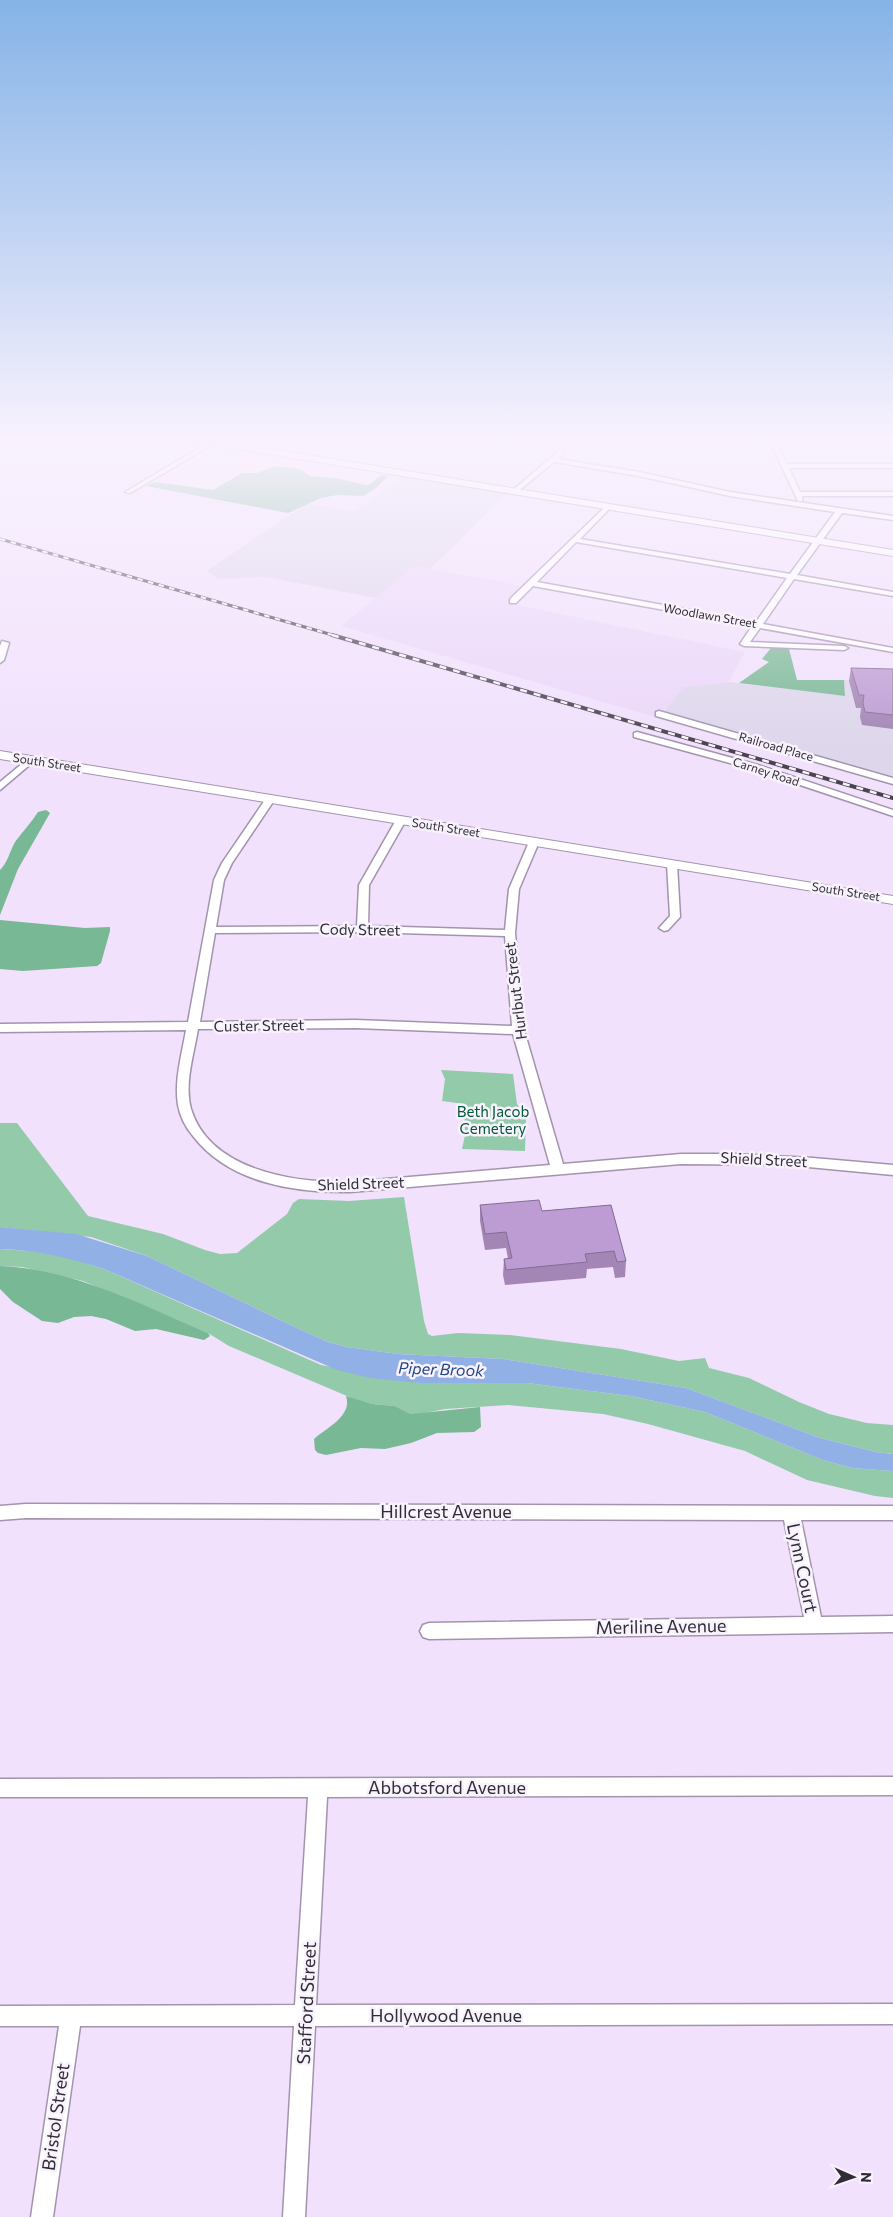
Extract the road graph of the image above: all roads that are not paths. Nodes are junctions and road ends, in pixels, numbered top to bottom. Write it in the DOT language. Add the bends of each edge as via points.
graph roads {
  1 [pos="575,540"];
  2 [pos="578,540"];
  3 [pos="819,540"];
  4 [pos="822,540"];
  5 [pos="893,552"];
  6 [pos="792,577"];
  7 [pos="530,583"];
  8 [pos="893,594"];
  9 [pos="513,601"];
  10 [pos="758,625"];
  11 [pos="5,644"];
  12 [pos="891,650"];
  13 [pos="0,660"];
  14 [pos="659,714"];
  15 [pos="637,736"];
  16 [pos="0,755"];
  17 [pos="30,760"];
  18 [pos="893,781"];
  19 [pos="0,787"];
  20 [pos="270,799"];
  21 [pos="893,814"];
  22 [pos="401,820"];
  23 [pos="534,842"];
  24 [pos="672,864"];
  25 [pos="893,900"];
  26 [pos="362,928"];
  27 [pos="664,928"];
  28 [pos="210,930"];
  29 [pos="510,933"];
  30 [pos="193,1027"];
  31 [pos="0,1028"];
  32 [pos="518,1030"];
  33 [pos="558,1170"];
  34 [pos="893,1170"];
  35 [pos="0,1513"];
  36 [pos="791,1513"];
  37 [pos="893,1513"];
  38 [pos="814,1624"];
  39 [pos="893,1624"];
  40 [pos="429,1631"];
  41 [pos="893,1786"];
  42 [pos="0,1788"];
  43 [pos="318,1789"];
  44 [pos="893,2014"];
  45 [pos="0,2016"];
  46 [pos="306,2017"];
  47 [pos="70,2018"];
  48 [pos="42,2217"];
  49 [pos="294,2217"];
  1 -- 7 [label="street"];
  2 -- 6 [label="street"];
  3 -- 6 [label="street"];
  4 -- 5 [label="main road"];
  6 -- 8 [label="street"];
  6 -- 10 [label="street"];
  7 -- 9 [label="street"];
  7 -- 10 [label="street, Woodlawn Street"];
  10 -- 12 [label="street, Woodlawn Street"];
  10 -- 12 [label="street, Woodlawn Street" via="744,644"];
  11 -- 13 [label="street"];
  14 -- 18 [label="street, Railroad Place"];
  15 -- 21 [label="street, Carney Road" via="755,767"];
  16 -- 17 [label="main road, South Street"];
  17 -- 19 [label="street"];
  17 -- 20 [label="main road, South Street"];
  20 -- 22 [label="main road, South Street"];
  20 -- 28 [label="street, Shield Street" via="226,862 219,880"];
  22 -- 23 [label="main road, South Street"];
  22 -- 26 [label="street" via="364,885"];
  23 -- 24 [label="main road, South Street"];
  23 -- 29 [label="street, Hurlbut Street" via="514,889"];
  24 -- 25 [label="main road, South Street"];
  24 -- 27 [label="street" via="675,917"];
  26 -- 28 [label="street, Cody Street"];
  26 -- 29 [label="street, Cody Street"];
  28 -- 30 [label="street, Shield Street"];
  29 -- 32 [label="street, Hurlbut Street"];
  30 -- 31 [label="street, Custer Street"];
  30 -- 32 [label="street, Custer Street" via="356,1024"];
  30 -- 33 [label="street, Shield Street" via="183,1082 185,1109 198,1135 246,1171 317,1188"];
  32 -- 33 [label="street, Hurlbut Street"];
  33 -- 34 [label="street, Shield Street" via="723,1157"];
  35 -- 36 [label="street, Hillcrest Avenue"];
  36 -- 37 [label="street, Hillcrest Avenue"];
  36 -- 38 [label="street, Lynn Court"];
  38 -- 39 [label="street, Meriline Avenue"];
  38 -- 40 [label="street, Meriline Avenue"];
  41 -- 43 [label="street, Abbotsford Avenue"];
  42 -- 43 [label="street, Abbotsford Avenue"];
  43 -- 46 [label="street, Stafford Street"];
  44 -- 46 [label="street, Hollywood Avenue"];
  45 -- 47 [label="street, Hollywood Avenue"];
  46 -- 47 [label="street, Hollywood Avenue"];
  46 -- 49 [label="street, Stafford Street"];
  47 -- 48 [label="street, Bristol Street"];
}
